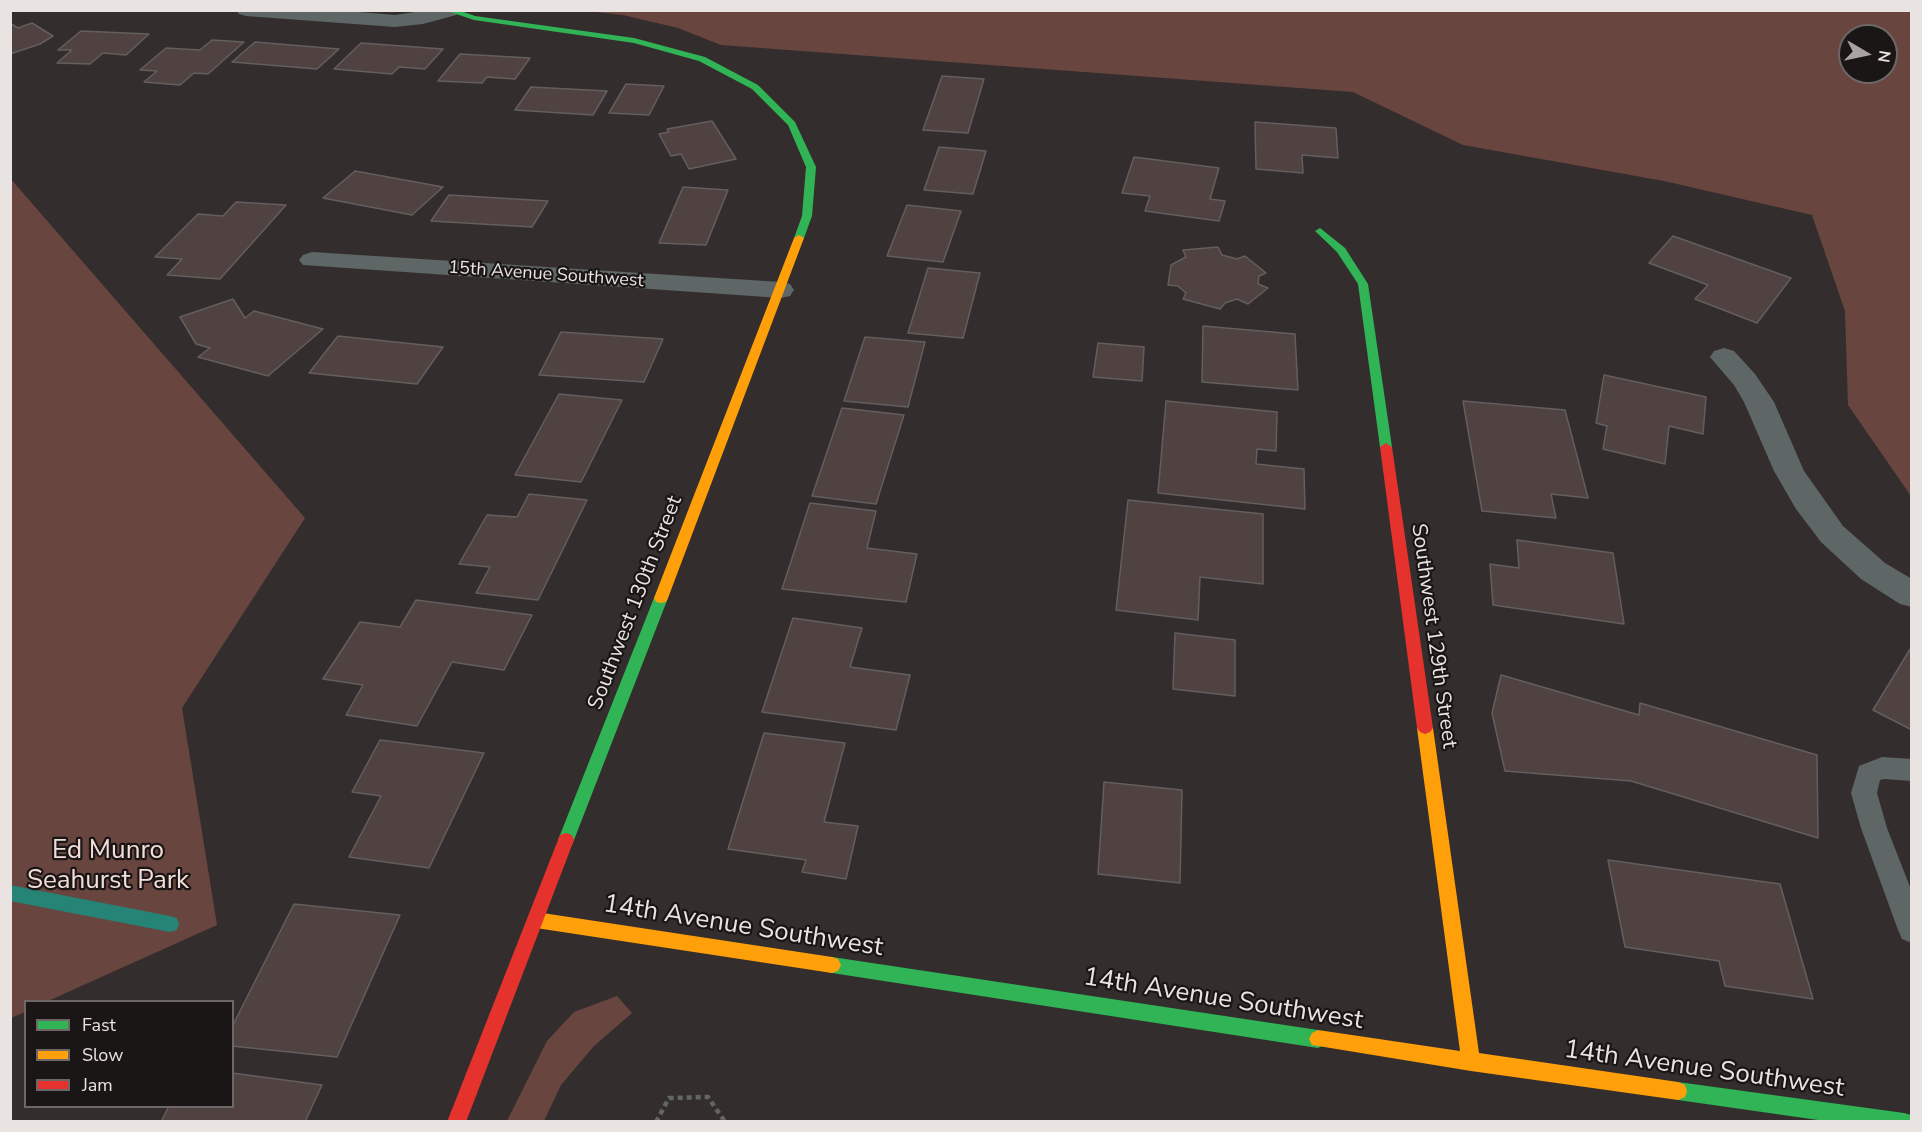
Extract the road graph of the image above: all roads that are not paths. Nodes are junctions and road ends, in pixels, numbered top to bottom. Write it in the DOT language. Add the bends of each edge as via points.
graph roads {
  1 [pos="246,10"];
  2 [pos="448,11"];
  3 [pos="1320,231"];
  4 [pos="312,260"];
  5 [pos="781,290"];
  6 [pos="1724,357"];
  7 [pos="1911,595"];
  8 [pos="1911,771"];
  9 [pos="536,920"];
  10 [pos="1911,930"];
  11 [pos="1471,1062"];
  12 [pos="456,1122"];
  13 [pos="1904,1122"];
  1 -- 2 [label="street" via="395,21 417,20"];
  2 -- 5 [label="street, Southwest 130th Street" via="474,18 600,34 671,50 702,59 755,87 792,124 811,167 807,216"];
  3 -- 11 [label="street, Southwest 129th Street" via="1341,250 1363,284"];
  4 -- 5 [label="street, 15th Avenue Southwest"];
  5 -- 9 [label="street, Southwest 130th Street"];
  6 -- 7 [label="street" via="1759,402 1789,471 1832,534 1874,571"];
  8 -- 10 [label="lane" via="1882,768 1868,774 1864,793"];
  9 -- 11 [label="street, 14th Avenue Southwest"];
  9 -- 12 [label="street, Southwest 130th Street"];
  11 -- 13 [label="street, 14th Avenue Southwest"];
}
